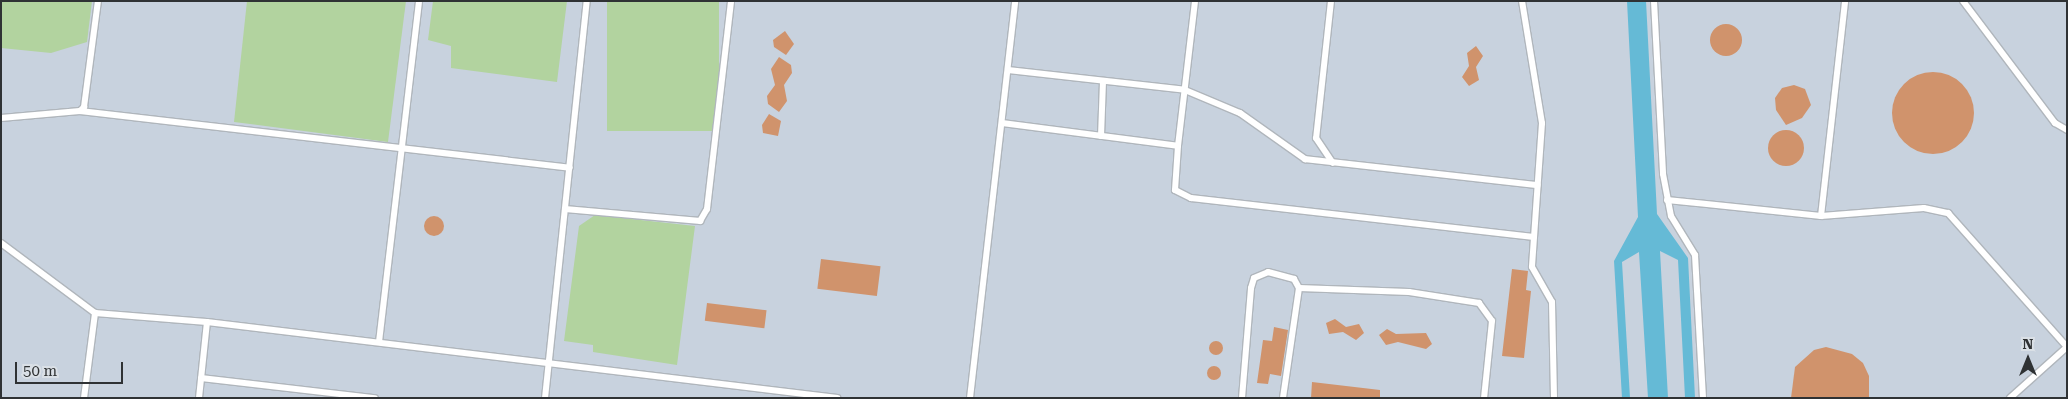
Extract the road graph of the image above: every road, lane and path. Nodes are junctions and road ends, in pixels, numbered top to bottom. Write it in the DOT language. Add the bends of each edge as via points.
graph roads {
  1 [pos="98,1"];
  2 [pos="419,1"];
  3 [pos="588,1"];
  4 [pos="731,1"];
  5 [pos="1015,1"];
  6 [pos="1196,1"];
  7 [pos="1331,1"];
  8 [pos="1522,1"];
  9 [pos="1654,1"];
  10 [pos="1845,1"];
  11 [pos="1963,1"];
  12 [pos="1008,70"];
  13 [pos="1103,81"];
  14 [pos="1185,90"];
  15 [pos="80,111"];
  16 [pos="1,118"];
  17 [pos="1002,123"];
  18 [pos="2067,130"];
  19 [pos="1101,136"];
  20 [pos="1178,146"];
  21 [pos="401,148"];
  22 [pos="1333,163"];
  23 [pos="570,168"];
  24 [pos="1538,186"];
  25 [pos="1667,200"];
  26 [pos="565,209"];
  27 [pos="1821,216"];
  28 [pos="1534,237"];
  29 [pos="1,243"];
  30 [pos="1298,288"];
  31 [pos="95,313"];
  32 [pos="207,322"];
  33 [pos="378,342"];
  34 [pos="2067,347"];
  35 [pos="549,363"];
  36 [pos="201,378"];
  37 [pos="84,398"];
  38 [pos="199,398"];
  39 [pos="375,398"];
  40 [pos="545,398"];
  41 [pos="837,398"];
  42 [pos="970,398"];
  43 [pos="1242,398"];
  44 [pos="1283,398"];
  45 [pos="1484,398"];
  46 [pos="1554,398"];
  47 [pos="1703,398"];
  48 [pos="2010,398"];
  1 -- 15 [label="lane" via="84,106"];
  2 -- 21 [label="lane"];
  3 -- 23 [label="lane"];
  4 -- 26 [label="lane" via="707,209 700,221"];
  5 -- 12 [label="lane"];
  6 -- 14 [label="lane"];
  7 -- 22 [label="lane" via="1316,138"];
  8 -- 24 [label="lane" via="1542,123"];
  9 -- 25 [label="lane"];
  10 -- 27 [label="lane"];
  11 -- 18 [label="lane" via="2055,123"];
  12 -- 13 [label="lane"];
  12 -- 17 [label="lane"];
  13 -- 14 [label="lane"];
  13 -- 19 [label="lane"];
  14 -- 20 [label="lane"];
  14 -- 22 [label="lane" via="1240,113 1290,152"];
  15 -- 16 [label="lane"];
  15 -- 21 [label="lane"];
  17 -- 19 [label="lane"];
  17 -- 42 [label="lane"];
  19 -- 20 [label="lane"];
  20 -- 28 [label="lane" via="1175,190 1191,198"];
  21 -- 23 [label="lane"];
  21 -- 33 [label="lane"];
  22 -- 24 [label="lane"];
  23 -- 26 [label="lane"];
  24 -- 28 [label="lane"];
  25 -- 27 [label="lane"];
  25 -- 47 [label="lane" via="1695,255"];
  26 -- 35 [label="lane"];
  27 -- 34 [label="lane" via="1924,208 1948,213 1959,219"];
  28 -- 46 [label="lane" via="1532,267 1552,302"];
  29 -- 31 [label="lane"];
  30 -- 43 [label="lane" via="1283,274 1268,272 1254,278"];
  30 -- 44 [label="lane"];
  30 -- 45 [label="lane" via="1409,292 1478,303 1492,321"];
  31 -- 32 [label="lane"];
  31 -- 37 [label="lane"];
  32 -- 33 [label="lane"];
  32 -- 36 [label="lane"];
  33 -- 35 [label="lane"];
  34 -- 48 [label="lane"];
  35 -- 40 [label="lane"];
  35 -- 41 [label="lane"];
  36 -- 38 [label="lane"];
  36 -- 39 [label="lane"];
}
